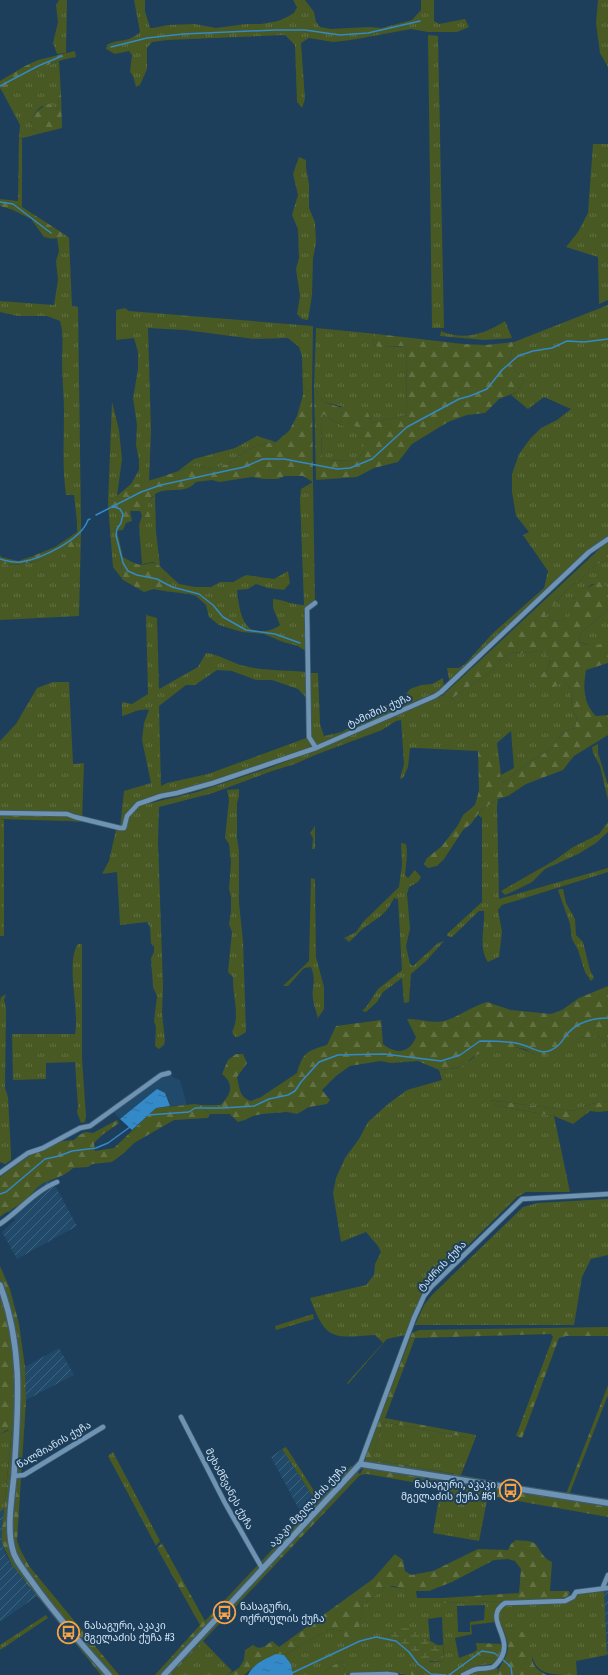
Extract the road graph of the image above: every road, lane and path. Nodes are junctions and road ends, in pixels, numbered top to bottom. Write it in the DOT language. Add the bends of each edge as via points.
graph roads {
  1 [pos="608,539"];
  2 [pos="315,603"];
  3 [pos="316,748"];
  4 [pos="0,813"];
  5 [pos="169,1073"];
  6 [pos="0,1173"];
  7 [pos="57,1182"];
  8 [pos="608,1194"];
  9 [pos="0,1224"];
  10 [pos="0,1286"];
  11 [pos="181,1417"];
  12 [pos="103,1427"];
  13 [pos="360,1464"];
  14 [pos="14,1476"];
  15 [pos="608,1503"];
  16 [pos="262,1568"];
  17 [pos="608,1575"];
  18 [pos="605,1588"];
  19 [pos="109,1675"];
  20 [pos="164,1675"];
  21 [pos="352,1675"];
  22 [pos="396,1675"];
  23 [pos="463,1675"];
  1 -- 3 [label="street, ტამიშის ქუჩა" via="589,552 441,692"];
  2 -- 3 [label="street" via="307,609 307,645 309,737"];
  3 -- 4 [label="street, ტამიშის ქუჩა" via="213,783 138,804 127,816 124,828 74,818 67,814"];
  5 -- 6 [label="street" via="161,1075 90,1126 80,1128 43,1148 28,1152"];
  7 -- 9 [label="street"];
  8 -- 13 [label="street, ტაძრის ქუჩა" via="522,1199 431,1287 414,1318"];
  10 -- 14 [label="street" via="14,1333 19,1380"];
  11 -- 16 [label="street, მუხამწვანეს ქუჩა"];
  12 -- 14 [label="street, წალმიანის ქუჩა" via="24,1475"];
  13 -- 15 [label="street, აკაკი მგელაძის ქუჩა"];
  13 -- 16 [label="street, აკაკი მგელაძის ქუჩა"];
  14 -- 19 [label="street" via="10,1536 14,1555 50,1607"];
  16 -- 20 [label="street, აკაკი მგელაძის ქუჩა"];
  17 -- 18 [label="street"];
  18 -- 23 [label="street" via="576,1592 565,1601 505,1603 498,1608 496,1615 506,1646 502,1656 492,1667 475,1669"];
  21 -- 22 [label="street"];
}
